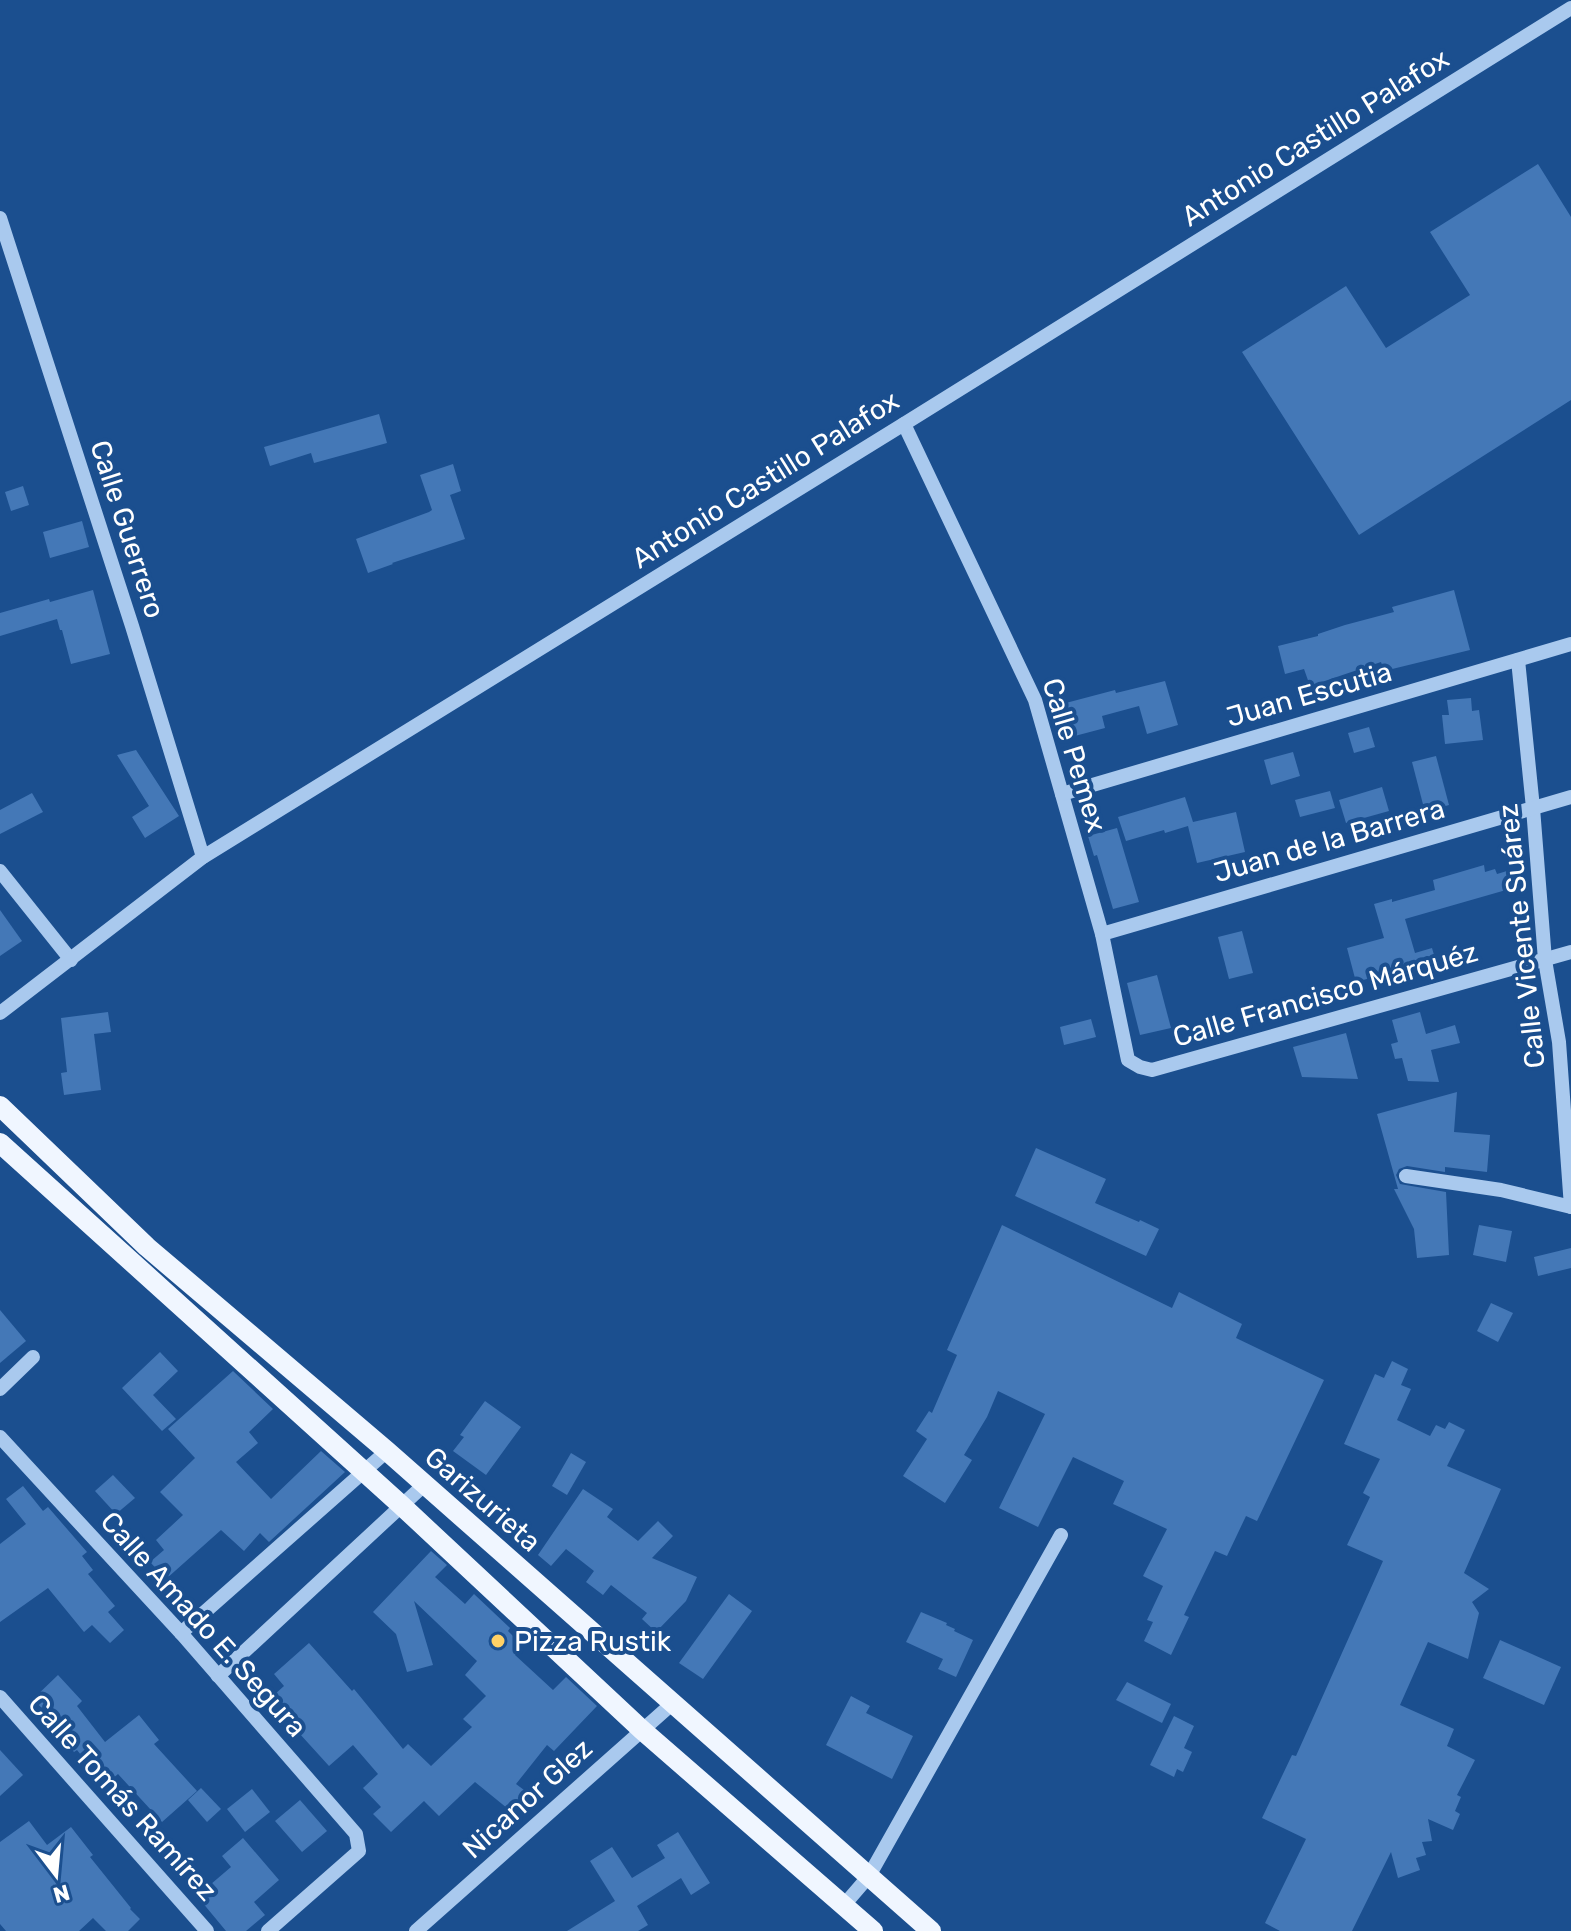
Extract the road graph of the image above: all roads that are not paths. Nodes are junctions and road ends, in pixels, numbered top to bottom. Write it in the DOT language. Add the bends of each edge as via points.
graph roads {
  1 [pos="1571,8"];
  2 [pos="0,218"];
  3 [pos="904,424"];
  4 [pos="1571,644"];
  5 [pos="1518,660"];
  6 [pos="1062,794"];
  7 [pos="1571,797"];
  8 [pos="1533,808"];
  9 [pos="203,857"];
  10 [pos="0,871"];
  11 [pos="1102,934"];
  12 [pos="1571,952"];
  13 [pos="71,960"];
  14 [pos="1545,960"];
  15 [pos="0,1013"];
  16 [pos="1140,1067"];
  17 [pos="1567,1078"];
  18 [pos="0,1106"];
  19 [pos="0,1143"];
  20 [pos="1406,1176"];
  21 [pos="1571,1207"];
  22 [pos="33,1357"];
  23 [pos="0,1389"];
  24 [pos="0,1437"];
  25 [pos="387,1451"];
  26 [pos="365,1473"];
  27 [pos="424,1485"];
  28 [pos="401,1505"];
  29 [pos="1061,1535"];
  30 [pos="181,1633"];
  31 [pos="218,1676"];
  32 [pos="0,1697"];
  33 [pos="673,1703"];
  34 [pos="642,1730"];
  35 [pos="869,1876"];
  36 [pos="844,1905"];
  37 [pos="207,1931"];
  38 [pos="268,1931"];
  39 [pos="416,1931"];
  40 [pos="873,1931"];
  41 [pos="931,1931"];
  1 -- 3 [label="street, Antonio Castillo Palafox"];
  2 -- 9 [label="street, Calle Guerrero"];
  3 -- 6 [label="street, Calle Pemex" via="1035,700"];
  3 -- 9 [label="street, Antonio Castillo Palafox"];
  4 -- 5 [label="street, Juan Escutia"];
  5 -- 6 [label="street, Juan Escutia"];
  5 -- 8 [label="street, Calle Vicente Suárez"];
  6 -- 11 [label="street, Calle Pemex"];
  7 -- 8 [label="street, Juan de la Barrera"];
  8 -- 11 [label="street, Juan de la Barrera"];
  8 -- 14 [label="street, Calle Vicente Suárez"];
  9 -- 13 [label="street, Antonio Castillo Palafox"];
  10 -- 13 [label="street"];
  11 -- 16 [label="street, Calle Pemex" via="1128,1060"];
  12 -- 14 [label="street, Calle Francisco Márquéz"];
  13 -- 15 [label="street, Antonio Castillo Palafox"];
  14 -- 16 [label="street, Calle Francisco Márquéz" via="1152,1070"];
  14 -- 17 [label="street, Calle Vicente Suárez"];
  17 -- 21 [label="street, Calle Vicente Suárez"];
  18 -- 25 [label="main road, Garizurieta" via="147,1247"];
  19 -- 26 [label="main road, Garizurieta"];
  20 -- 21 [label="street"];
  22 -- 23 [label="street"];
  24 -- 30 [label="street, Calle Amado E. Segura"];
  25 -- 26 [label="street"];
  25 -- 27 [label="main road, Garizurieta"];
  26 -- 28 [label="main road, Garizurieta"];
  26 -- 30 [label="street"];
  27 -- 28 [label="street"];
  27 -- 33 [label="main road, Garizurieta"];
  28 -- 31 [label="street"];
  28 -- 34 [label="main road, Garizurieta"];
  29 -- 35 [label="street"];
  30 -- 31 [label="street, Calle Amado E. Segura"];
  31 -- 38 [label="street, Calle Amado E. Segura" via="356,1834 359,1851"];
  32 -- 37 [label="street, Calle Tomás Ramírez"];
  33 -- 34 [label="street, Nicanor Glez"];
  33 -- 35 [label="main road, Garizurieta"];
  34 -- 36 [label="main road, Garizurieta"];
  34 -- 39 [label="street, Nicanor Glez"];
  35 -- 36 [label="street"];
  35 -- 41 [label="main road, Garizurieta"];
  36 -- 40 [label="main road, Garizurieta"];
}
